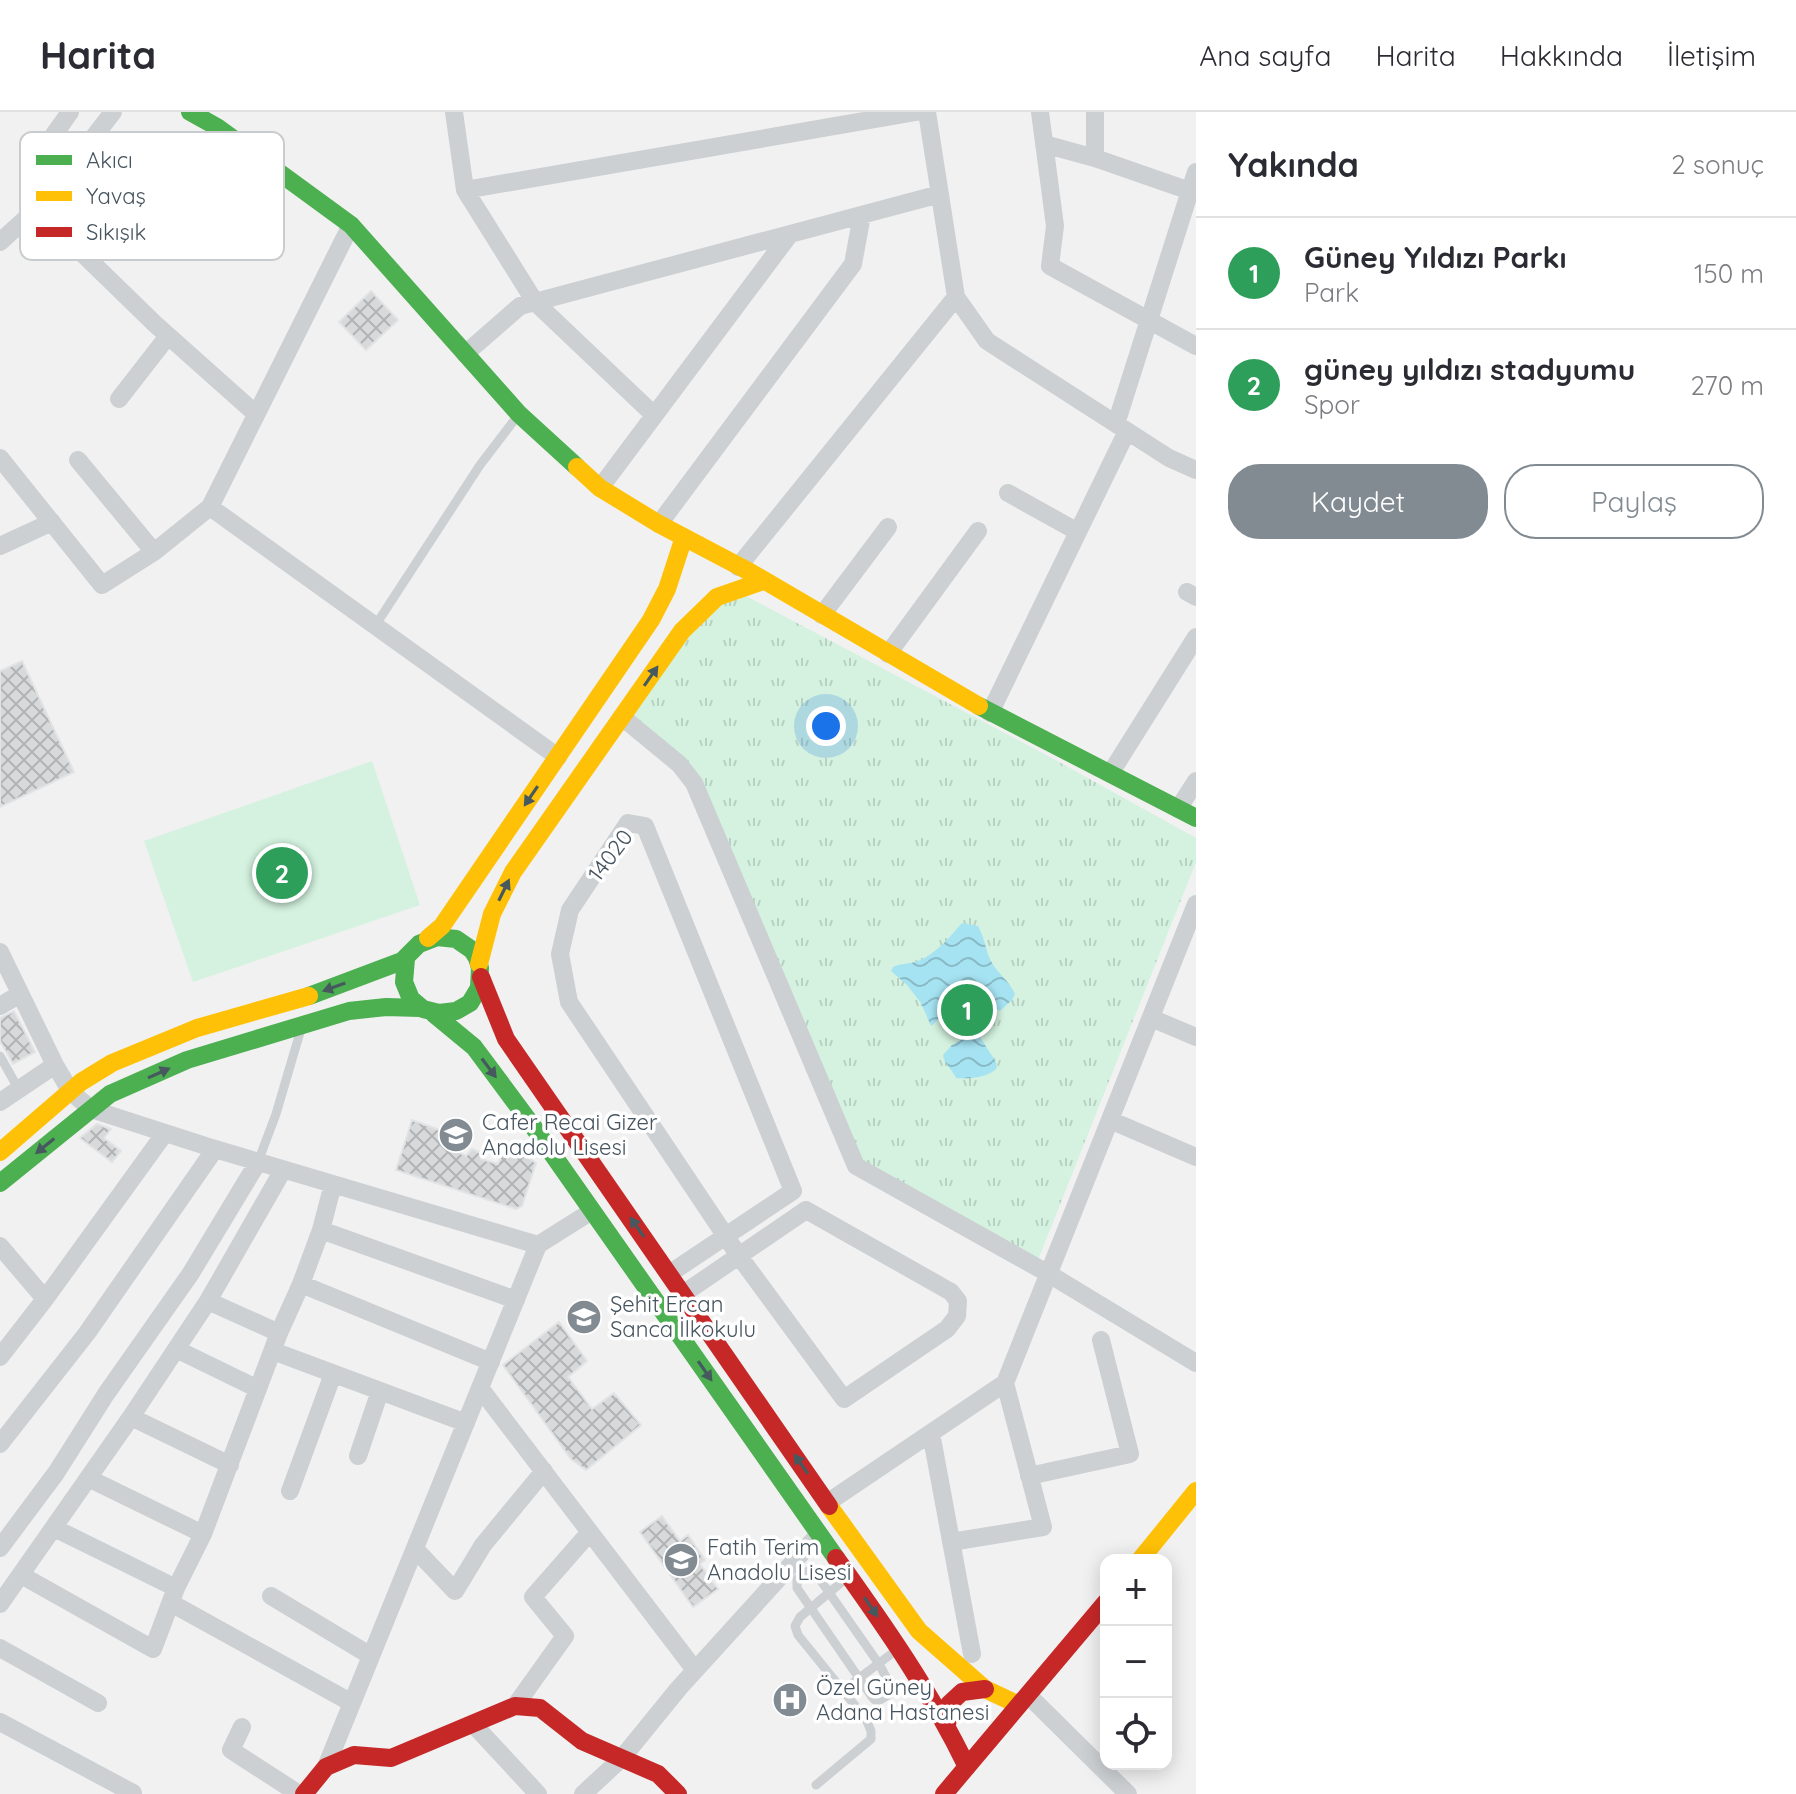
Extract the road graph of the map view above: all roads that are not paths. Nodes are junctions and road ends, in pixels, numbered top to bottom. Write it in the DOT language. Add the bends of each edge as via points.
graph roads {
  1 [pos="70,112"];
  2 [pos="113,112"];
  3 [pos="454,112"];
  4 [pos="916,112"];
  5 [pos="927,112"];
  6 [pos="1040,112"];
  7 [pos="1095,112"];
  8 [pos="200,114"];
  9 [pos="56,132"];
  10 [pos="98,132"];
  11 [pos="224,132"];
  12 [pos="1044,144"];
  13 [pos="1095,158"];
  14 [pos="1196,172"];
  15 [pos="284,176"];
  16 [pos="465,190"];
  17 [pos="1190,191"];
  18 [pos="940,194"];
  19 [pos="862,215"];
  20 [pos="20,224"];
  21 [pos="351,225"];
  22 [pos="790,234"];
  23 [pos="0,242"];
  24 [pos="89,260"];
  25 [pos="956,297"];
  26 [pos="535,302"];
  27 [pos="1149,321"];
  28 [pos="168,336"];
  29 [pos="1196,346"];
  30 [pos="465,354"];
  31 [pos="119,399"];
  32 [pos="256,414"];
  33 [pos="519,414"];
  34 [pos="654,415"];
  35 [pos="1121,427"];
  36 [pos="0,458"];
  37 [pos="78,460"];
  38 [pos="1196,470"];
  39 [pos="600,488"];
  40 [pos="1008,493"];
  41 [pos="210,507"];
  42 [pos="52,522"];
  43 [pos="659,524"];
  44 [pos="888,527"];
  45 [pos="978,531"];
  46 [pos="1078,532"];
  47 [pos="684,537"];
  48 [pos="0,546"];
  49 [pos="154,552"];
  50 [pos="738,567"];
  51 [pos="763,581"];
  52 [pos="822,615"];
  53 [pos="375,626"];
  54 [pos="1196,637"];
  55 [pos="888,654"];
  56 [pos="990,713"];
  57 [pos="622,717"];
  58 [pos="558,757"];
  59 [pos="1110,774"];
  60 [pos="1196,781"];
  61 [pos="1178,809"];
  62 [pos="1196,818"];
  63 [pos="1194,914"];
  64 [pos="428,938"];
  65 [pos="0,952"];
  66 [pos="406,959"];
  67 [pos="480,971"];
  68 [pos="20,994"];
  69 [pos="0,1006"];
  70 [pos="427,1011"];
  71 [pos="1151,1018"];
  72 [pos="302,1025"];
  73 [pos="1196,1037"];
  74 [pos="0,1056"];
  75 [pos="55,1065"];
  76 [pos="19,1090"];
  77 [pos="71,1092"];
  78 [pos="0,1102"];
  79 [pos="91,1109"];
  80 [pos="1110,1120"];
  81 [pos="165,1133"];
  82 [pos="215,1149"];
  83 [pos="0,1152"];
  84 [pos="1196,1157"];
  85 [pos="258,1162"];
  86 [pos="283,1170"];
  87 [pos="0,1183"];
  88 [pos="333,1184"];
  89 [pos="793,1191"];
  90 [pos="806,1210"];
  91 [pos="592,1211"];
  92 [pos="321,1230"];
  93 [pos="726,1235"];
  94 [pos="538,1245"];
  95 [pos="0,1246"];
  96 [pos="739,1256"];
  97 [pos="669,1274"];
  98 [pos="1049,1274"];
  99 [pos="301,1284"];
  100 [pos="683,1294"];
  101 [pos="45,1299"];
  102 [pos="516,1300"];
  103 [pos="208,1301"];
  104 [pos="279,1333"];
  105 [pos="1101,1340"];
  106 [pos="176,1349"];
  107 [pos="273,1351"];
  108 [pos="0,1357"];
  109 [pos="491,1362"];
  110 [pos="1196,1363"];
  111 [pos="333,1374"];
  112 [pos="1005,1383"];
  113 [pos="480,1388"];
  114 [pos="258,1389"];
  115 [pos="380,1391"];
  116 [pos="131,1417"];
  117 [pos="466,1423"];
  118 [pos="931,1433"];
  119 [pos="0,1444"];
  120 [pos="358,1456"];
  121 [pos="230,1465"];
  122 [pos="544,1471"];
  123 [pos="1029,1476"];
  124 [pos="88,1478"];
  125 [pos="290,1491"];
  126 [pos="1196,1491"];
  127 [pos="827,1503"];
  128 [pos="54,1528"];
  129 [pos="590,1532"];
  130 [pos="203,1534"];
  131 [pos="819,1534"];
  132 [pos="951,1542"];
  133 [pos="0,1548"];
  134 [pos="415,1549"];
  135 [pos="1145,1554"];
  136 [pos="21,1575"];
  137 [pos="849,1576"];
  138 [pos="829,1593"];
  139 [pos="174,1596"];
  140 [pos="271,1596"];
  141 [pos="0,1604"];
  142 [pos="812,1608"];
  143 [pos="1100,1609"];
  144 [pos="0,1648"];
  145 [pos="900,1648"];
  146 [pos="972,1654"];
  147 [pos="371,1656"];
  148 [pos="879,1664"];
  149 [pos="695,1670"];
  150 [pos="860,1678"];
  151 [pos="985,1689"];
  152 [pos="843,1690"];
  153 [pos="1024,1700"];
  154 [pos="98,1703"];
  155 [pos="352,1703"];
  156 [pos="515,1706"];
  157 [pos="0,1722"];
  158 [pos="473,1724"];
  159 [pos="947,1726"];
  160 [pos="242,1727"];
  161 [pos="622,1758"];
  162 [pos="326,1767"];
  163 [pos="967,1767"];
  164 [pos="816,1785"];
  165 [pos="133,1793"];
  166 [pos="302,1794"];
  167 [pos="538,1794"];
  168 [pos="583,1794"];
  169 [pos="678,1794"];
  170 [pos="944,1794"];
  171 [pos="1128,1794"];
  1 -- 9 [label="street"];
  2 -- 10 [label="street"];
  3 -- 16 [label="street"];
  4 -- 16 [label="street"];
  5 -- 18 [label="street"];
  6 -- 12 [label="street"];
  7 -- 13 [label="street"];
  8 -- 11 [label="main road"];
  12 -- 13 [label="street"];
  12 -- 27 [label="street" via="1055,226 1050,266"];
  13 -- 17 [label="street"];
  14 -- 17 [label="street"];
  15 -- 21 [label="main road"];
  16 -- 26 [label="street"];
  17 -- 27 [label="street"];
  18 -- 19 [label="street"];
  18 -- 25 [label="street"];
  19 -- 22 [label="street"];
  19 -- 43 [label="street" via="853,264"];
  20 -- 23 [label="street"];
  21 -- 30 [label="main road"];
  21 -- 32 [label="street"];
  22 -- 26 [label="street"];
  22 -- 34 [label="street"];
  24 -- 28 [label="street"];
  25 -- 35 [label="street" via="987,341"];
  25 -- 50 [label="street"];
  26 -- 30 [label="street" via="520,306"];
  26 -- 34 [label="street"];
  27 -- 29 [label="street"];
  27 -- 35 [label="street"];
  28 -- 31 [label="street"];
  28 -- 32 [label="street"];
  30 -- 33 [label="main road"];
  32 -- 41 [label="street"];
  33 -- 39 [label="main road"];
  33 -- 53 [label="lane"];
  34 -- 39 [label="street"];
  35 -- 38 [label="street"];
  35 -- 46 [label="street"];
  36 -- 42 [label="street"];
  37 -- 49 [label="street"];
  39 -- 43 [label="main road"];
  40 -- 46 [label="street"];
  41 -- 49 [label="street"];
  41 -- 53 [label="street"];
  42 -- 48 [label="street"];
  42 -- 49 [label="street" via="102,585"];
  43 -- 47 [label="main road"];
  44 -- 52 [label="street"];
  45 -- 55 [label="street"];
  46 -- 56 [label="street"];
  47 -- 50 [label="main road"];
  47 -- 58 [label="main road" via="651,620"];
  50 -- 51 [label="main road"];
  51 -- 52 [label="main road"];
  57 -- 51 [label="main road, one-way" via="682,631 708,605"];
  52 -- 55 [label="main road"];
  53 -- 58 [label="street"];
  54 -- 59 [label="street"];
  55 -- 56 [label="main road"];
  56 -- 59 [label="main road"];
  67 -- 57 [label="main road, one-way" via="492,914 513,872"];
  57 -- 98 [label="street" via="694,783 856,1166"];
  58 -- 64 [label="main road, one-way" via="442,926"];
  59 -- 61 [label="main road"];
  60 -- 61 [label="street"];
  61 -- 62 [label="main road"];
  63 -- 71 [label="street"];
  64 -- 66 [label="main road"];
  64 -- 67 [label="main road" via="463,942"];
  65 -- 68 [label="street"];
  66 -- 70 [label="main road" via="404,985 410,998"];
  66 -- 77 [label="main road, one-way" via="332,989 206,1025 133,1053"];
  67 -- 70 [label="main road" via="471,1002 447,1014"];
  97 -- 67 [label="main road, one-way" via="506,1039"];
  68 -- 69 [label="street"];
  68 -- 75 [label="street"];
  70 -- 72 [label="main road" via="349,1011"];
  70 -- 91 [label="main road, one-way" via="474,1047"];
  71 -- 73 [label="street"];
  71 -- 80 [label="street"];
  79 -- 72 [label="main road, one-way" via="110,1094 187,1060"];
  72 -- 85 [label="lane"];
  74 -- 76 [label="lane"];
  75 -- 76 [label="street"];
  75 -- 77 [label="street"];
  76 -- 78 [label="street"];
  77 -- 79 [label="street"];
  77 -- 83 [label="main road"];
  79 -- 81 [label="street"];
  79 -- 87 [label="main road, one-way"];
  80 -- 84 [label="street"];
  80 -- 98 [label="street"];
  81 -- 82 [label="street"];
  81 -- 101 [label="street"];
  82 -- 85 [label="street"];
  82 -- 119 [label="street" via="87,1333"];
  85 -- 86 [label="street"];
  85 -- 133 [label="street" via="191,1273"];
  86 -- 88 [label="street"];
  86 -- 103 [label="street"];
  88 -- 92 [label="street"];
  88 -- 94 [label="street"];
  89 -- 90 [label="street" via="804,1197"];
  89 -- 93 [label="street"];
  89 -- 93 [label="street, 14020" via="645,826 628,823 570,910 560,954 569,1002"];
  90 -- 96 [label="street"];
  90 -- 96 [label="street" via="951,1292 958,1301 957,1316 947,1329 844,1399"];
  91 -- 94 [label="street"];
  91 -- 131 [label="main road, one-way"];
  92 -- 99 [label="street"];
  92 -- 102 [label="street"];
  93 -- 96 [label="street"];
  93 -- 97 [label="street"];
  94 -- 102 [label="street"];
  95 -- 101 [label="street"];
  96 -- 100 [label="street"];
  97 -- 100 [label="main road"];
  98 -- 110 [label="street"];
  98 -- 112 [label="street"];
  99 -- 104 [label="street"];
  99 -- 109 [label="street"];
  127 -- 100 [label="main road, one-way"];
  101 -- 108 [label="street"];
  102 -- 109 [label="street"];
  103 -- 104 [label="street"];
  103 -- 106 [label="street"];
  104 -- 107 [label="street"];
  105 -- 123 [label="street" via="1130,1454"];
  106 -- 114 [label="street"];
  106 -- 116 [label="street"];
  107 -- 111 [label="street"];
  107 -- 114 [label="street"];
  109 -- 113 [label="street"];
  111 -- 115 [label="street"];
  111 -- 125 [label="street"];
  112 -- 118 [label="street"];
  112 -- 123 [label="street"];
  113 -- 117 [label="street"];
  113 -- 122 [label="street"];
  114 -- 121 [label="street"];
  115 -- 117 [label="street"];
  115 -- 120 [label="street"];
  116 -- 121 [label="street"];
  116 -- 124 [label="street"];
  117 -- 134 [label="street"];
  118 -- 127 [label="street"];
  118 -- 132 [label="street"];
  121 -- 130 [label="street"];
  122 -- 129 [label="street"];
  122 -- 134 [label="street" via="483,1545 455,1591"];
  123 -- 132 [label="street" via="1043,1527"];
  124 -- 128 [label="street"];
  124 -- 130 [label="street"];
  126 -- 135 [label="main road"];
  127 -- 151 [label="main road" via="919,1631"];
  128 -- 136 [label="street"];
  128 -- 139 [label="street"];
  129 -- 149 [label="street"];
  129 -- 156 [label="street" via="533,1597 565,1636"];
  130 -- 139 [label="street"];
  131 -- 137 [label="main road"];
  131 -- 149 [label="street"];
  132 -- 146 [label="street"];
  134 -- 147 [label="street"];
  136 -- 139 [label="street" via="153,1649"];
  136 -- 141 [label="street"];
  137 -- 138 [label="lane"];
  137 -- 145 [label="main road, one-way"];
  138 -- 142 [label="lane"];
  138 -- 142 [label="lane" via="814,1571 803,1573 797,1588"];
  138 -- 148 [label="lane"];
  139 -- 155 [label="street"];
  140 -- 147 [label="street"];
  142 -- 150 [label="lane"];
  142 -- 152 [label="lane" via="797,1621 798,1635"];
  143 -- 153 [label="main road"];
  144 -- 154 [label="street"];
  145 -- 148 [label="lane"];
  145 -- 159 [label="main road"];
  147 -- 155 [label="street"];
  148 -- 150 [label="lane"];
  148 -- 150 [label="lane" via="890,1694 875,1700"];
  149 -- 161 [label="street"];
  150 -- 152 [label="lane"];
  151 -- 153 [label="main road"];
  151 -- 159 [label="main road" via="962,1692 949,1704"];
  152 -- 164 [label="lane" via="866,1719 871,1739"];
  153 -- 163 [label="main road"];
  153 -- 171 [label="street"];
  155 -- 162 [label="street"];
  156 -- 158 [label="main road"];
  156 -- 161 [label="main road" via="540,1708 582,1741"];
  157 -- 165 [label="street"];
  158 -- 162 [label="main road" via="391,1758 354,1755"];
  158 -- 167 [label="street"];
  159 -- 163 [label="main road"];
  160 -- 166 [label="street" via="231,1750"];
  161 -- 168 [label="street"];
  161 -- 169 [label="main road" via="658,1774"];
  162 -- 166 [label="main road"];
  163 -- 170 [label="main road"];
}
